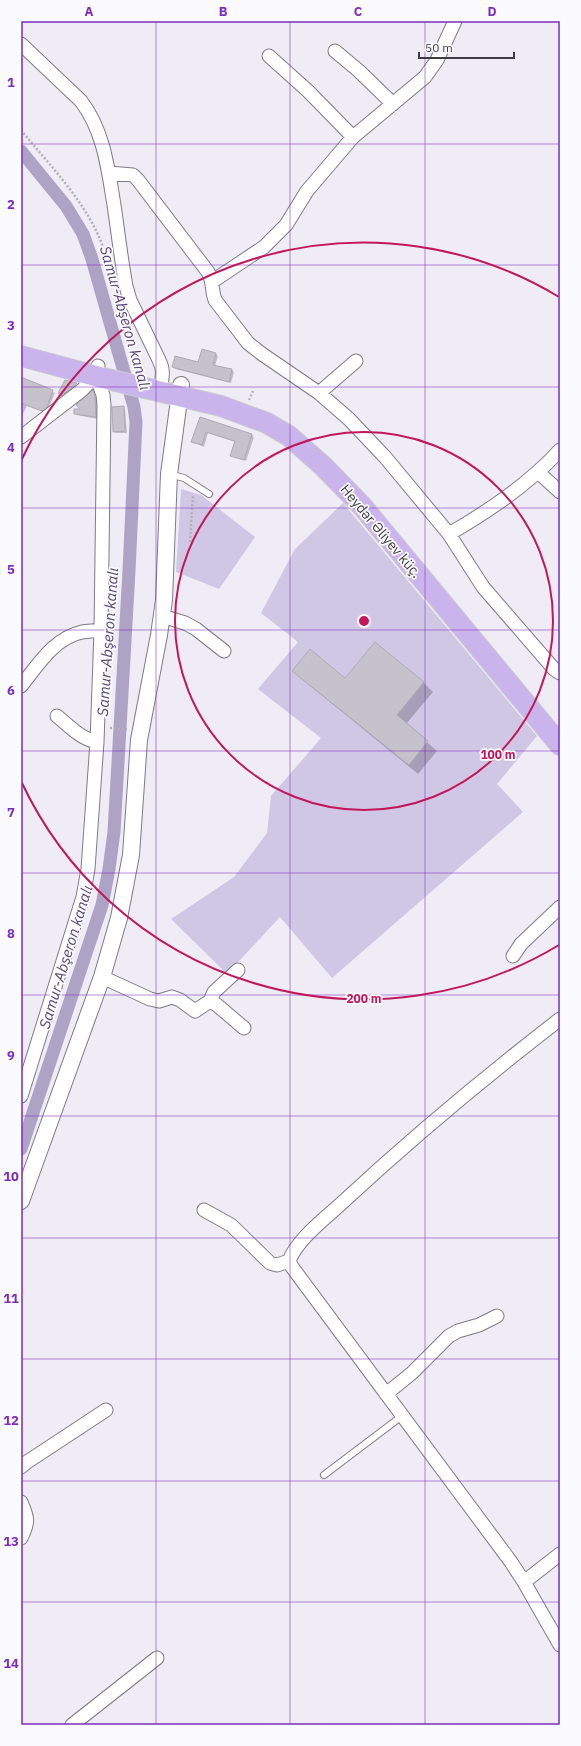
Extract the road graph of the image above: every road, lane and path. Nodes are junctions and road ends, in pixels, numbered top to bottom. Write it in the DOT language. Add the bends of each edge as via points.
graph roads {
  1 [pos="455,21"];
  2 [pos="21,44"];
  3 [pos="335,51"];
  4 [pos="268,56"];
  5 [pos="393,104"];
  6 [pos="21,130"];
  7 [pos="353,137"];
  8 [pos="109,173"];
  9 [pos="109,267"];
  10 [pos="213,281"];
  11 [pos="21,344"];
  12 [pos="21,356"];
  13 [pos="356,361"];
  14 [pos="100,372"];
  15 [pos="166,387"];
  16 [pos="319,393"];
  17 [pos="21,437"];
  18 [pos="560,450"];
  19 [pos="538,472"];
  20 [pos="169,474"];
  21 [pos="193,484"];
  22 [pos="560,492"];
  23 [pos="209,494"];
  24 [pos="449,534"];
  25 [pos="190,542"];
  26 [pos="162,616"];
  27 [pos="101,630"];
  28 [pos="224,651"];
  29 [pos="560,673"];
  30 [pos="21,686"];
  31 [pos="57,716"];
  32 [pos="560,727"];
  33 [pos="108,728"];
  34 [pos="129,729"];
  35 [pos="97,742"];
  36 [pos="560,745"];
  37 [pos="560,908"];
  38 [pos="513,956"];
  39 [pos="238,970"];
  40 [pos="102,977"];
  41 [pos="210,1001"];
  42 [pos="560,1019"];
  43 [pos="244,1028"];
  44 [pos="21,1096"];
  45 [pos="21,1201"];
  46 [pos="204,1210"];
  47 [pos="289,1261"];
  48 [pos="497,1316"];
  49 [pos="386,1394"];
  50 [pos="106,1410"];
  51 [pos="402,1416"];
  52 [pos="21,1467"];
  53 [pos="324,1475"];
  54 [pos="21,1502"];
  55 [pos="21,1538"];
  56 [pos="560,1554"];
  57 [pos="524,1582"];
  58 [pos="560,1645"];
  59 [pos="157,1658"];
  60 [pos="72,1725"];
  1 -- 5 [label="street" via="431,70"];
  2 -- 8 [label="street" via="69,89 89,112 103,146"];
  3 -- 5 [label="street"];
  4 -- 7 [label="street" via="308,91"];
  5 -- 7 [label="street"];
  6 -- 9 [label="path" via="80,202 106,254"];
  7 -- 10 [label="street" via="307,192 286,225 241,264"];
  8 -- 10 [label="street" via="133,175 138,180"];
  8 -- 15 [label="street" via="126,286 159,360"];
  10 -- 16 [label="street" via="212,292 215,300 248,343"];
  11 -- 14 [label="main road"];
  12 -- 14 [label="main road"];
  13 -- 16 [label="street"];
  14 -- 15 [label="main road"];
  14 -- 17 [label="street"];
  14 -- 27 [label="street" via="104,411"];
  15 -- 20 [label="street"];
  15 -- 32 [label="main road, Heydər Əliyev küç." via="248,403 275,414 312,440 367,494"];
  15 -- 36 [label="main road, Heydər Əliyev küç." via="267,423 289,436 323,466 362,506"];
  16 -- 24 [label="street" via="349,419 385,457"];
  18 -- 19 [label="street"];
  19 -- 22 [label="street"];
  19 -- 24 [label="street"];
  20 -- 21 [label="lane"];
  20 -- 26 [label="street"];
  21 -- 23 [label="lane"];
  21 -- 25 [label="path"];
  24 -- 29 [label="street" via="483,587"];
  26 -- 28 [label="street" via="196,629"];
  26 -- 40 [label="street" via="139,740 130,855 119,918"];
  27 -- 30 [label="street" via="66,637 51,648"];
  27 -- 35 [label="street"];
  31 -- 35 [label="street" via="83,737"];
  33 -- 34 [label="path"];
  35 -- 44 [label="street" via="88,869 83,897"];
  37 -- 38 [label="street" via="521,944"];
  39 -- 41 [label="street" via="214,992"];
  40 -- 41 [label="street" via="150,999 159,1001 172,997 195,1011"];
  40 -- 45 [label="street"];
  41 -- 43 [label="street"];
  42 -- 47 [label="street" via="496,1068 385,1163 310,1232 292,1253"];
  46 -- 47 [label="street" via="231,1225 270,1263 278,1265"];
  47 -- 49 [label="street"];
  48 -- 49 [label="street" via="449,1336 412,1373"];
  49 -- 51 [label="street"];
  50 -- 52 [label="street"];
  51 -- 53 [label="lane"];
  51 -- 57 [label="street"];
  54 -- 55 [label="street" via="27,1516 27,1526"];
  56 -- 57 [label="street"];
  57 -- 58 [label="street"];
  59 -- 60 [label="street"];
}
